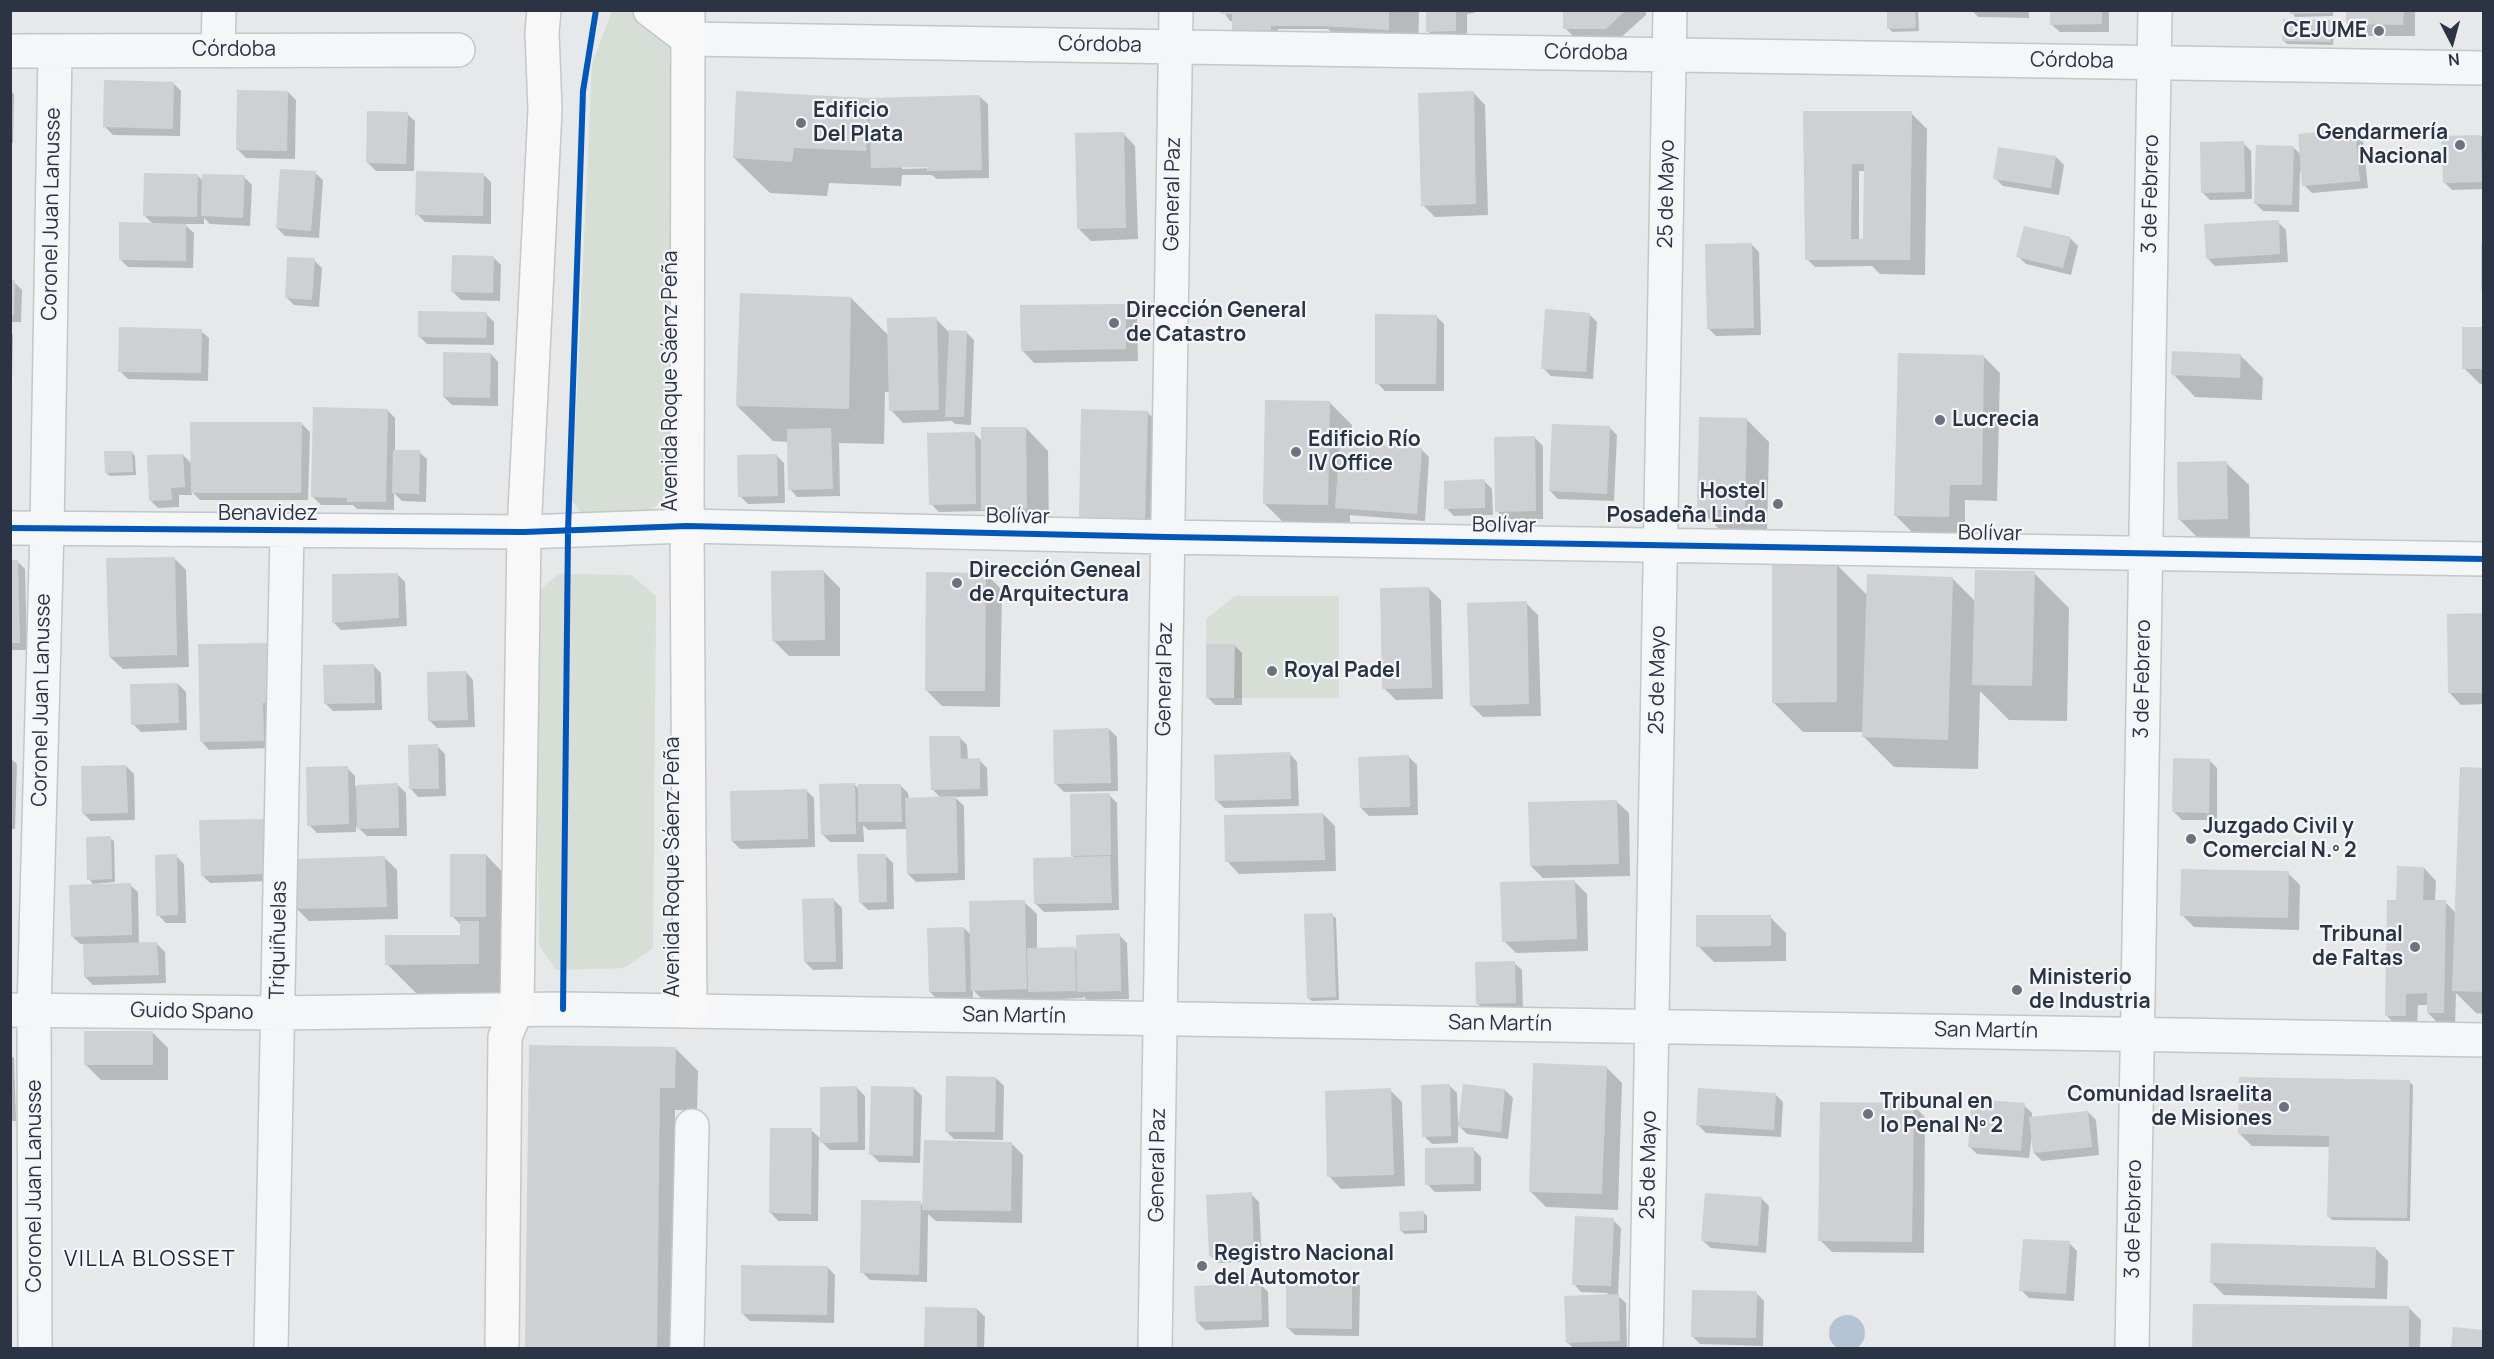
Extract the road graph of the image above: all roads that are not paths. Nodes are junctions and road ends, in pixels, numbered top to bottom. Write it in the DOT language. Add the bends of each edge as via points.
graph roads {
  1 [pos="219,10"];
  2 [pos="544,10"];
  3 [pos="650,10"];
  4 [pos="1176,10"];
  5 [pos="1670,10"];
  6 [pos="2155,10"];
  7 [pos="688,25"];
  8 [pos="1176,46"];
  9 [pos="218,49"];
  10 [pos="458,50"];
  11 [pos="10,51"];
  12 [pos="55,52"];
  13 [pos="1669,54"];
  14 [pos="2154,63"];
  15 [pos="2484,68"];
  16 [pos="687,526"];
  17 [pos="10,528"];
  18 [pos="47,528"];
  19 [pos="287,531"];
  20 [pos="524,532"];
  21 [pos="1167,537"];
  22 [pos="1660,545"];
  23 [pos="2145,553"];
  24 [pos="2484,559"];
  25 [pos="517,1008"];
  26 [pos="22,1010"];
  27 [pos="690,1011"];
  28 [pos="278,1013"];
  29 [pos="1160,1018"];
  30 [pos="1652,1026"];
  31 [pos="2138,1034"];
  32 [pos="2484,1041"];
  33 [pos="692,1126"];
  34 [pos="23,1230"];
  35 [pos="35,1348"];
  36 [pos="271,1348"];
  37 [pos="502,1348"];
  38 [pos="687,1348"];
  39 [pos="1155,1348"];
  40 [pos="1646,1348"];
  41 [pos="2132,1348"];
  1 -- 9 [label="street"];
  2 -- 20 [label="main road" via="545,110"];
  3 -- 7 [label="main road"];
  4 -- 8 [label="street, General Paz"];
  5 -- 13 [label="street, 25 de Mayo"];
  6 -- 14 [label="street, 3 de Febrero"];
  7 -- 8 [label="street, Córdoba"];
  7 -- 16 [label="main road, Avenida Roque Sáenz Peña"];
  8 -- 13 [label="street, Córdoba"];
  8 -- 21 [label="street, General Paz"];
  9 -- 10 [label="street, Córdoba"];
  9 -- 12 [label="street, Córdoba"];
  11 -- 12 [label="street, Córdoba"];
  12 -- 18 [label="street, Coronel Juan Lanusse"];
  13 -- 14 [label="street, Córdoba"];
  13 -- 22 [label="street, 25 de Mayo"];
  14 -- 15 [label="street, Córdoba"];
  14 -- 23 [label="street, 3 de Febrero"];
  16 -- 20 [label="street, Bolívar"];
  16 -- 21 [label="street, Bolívar"];
  16 -- 27 [label="main road, Avenida Roque Sáenz Peña"];
  17 -- 18 [label="street, Benavidez"];
  18 -- 19 [label="street, Benavidez"];
  18 -- 26 [label="street, Coronel Juan Lanusse"];
  19 -- 20 [label="street, Benavidez"];
  19 -- 28 [label="street, Triquiñuelas"];
  20 -- 25 [label="main road"];
  21 -- 22 [label="street, Bolívar"];
  21 -- 29 [label="street, General Paz"];
  22 -- 23 [label="street, Bolívar"];
  22 -- 30 [label="street, 25 de Mayo"];
  23 -- 24 [label="street, Bolívar"];
  23 -- 31 [label="street, 3 de Febrero"];
  25 -- 27 [label="street, San Martín"];
  25 -- 28 [label="street, Guido Spano"];
  25 -- 37 [label="main road" via="505,1038"];
  26 -- 28 [label="street, Guido Spano"];
  26 -- 34 [label="street, Coronel Juan Lanusse"];
  27 -- 29 [label="street, San Martín"];
  28 -- 36 [label="street, Triquiñuelas"];
  29 -- 30 [label="street, San Martín"];
  29 -- 39 [label="street, General Paz"];
  30 -- 31 [label="street, San Martín"];
  30 -- 40 [label="street, 25 de Mayo"];
  31 -- 32 [label="street, San Martín"];
  31 -- 41 [label="street, 3 de Febrero"];
  33 -- 38 [label="street"];
  34 -- 35 [label="street, Coronel Juan Lanusse"];
}
